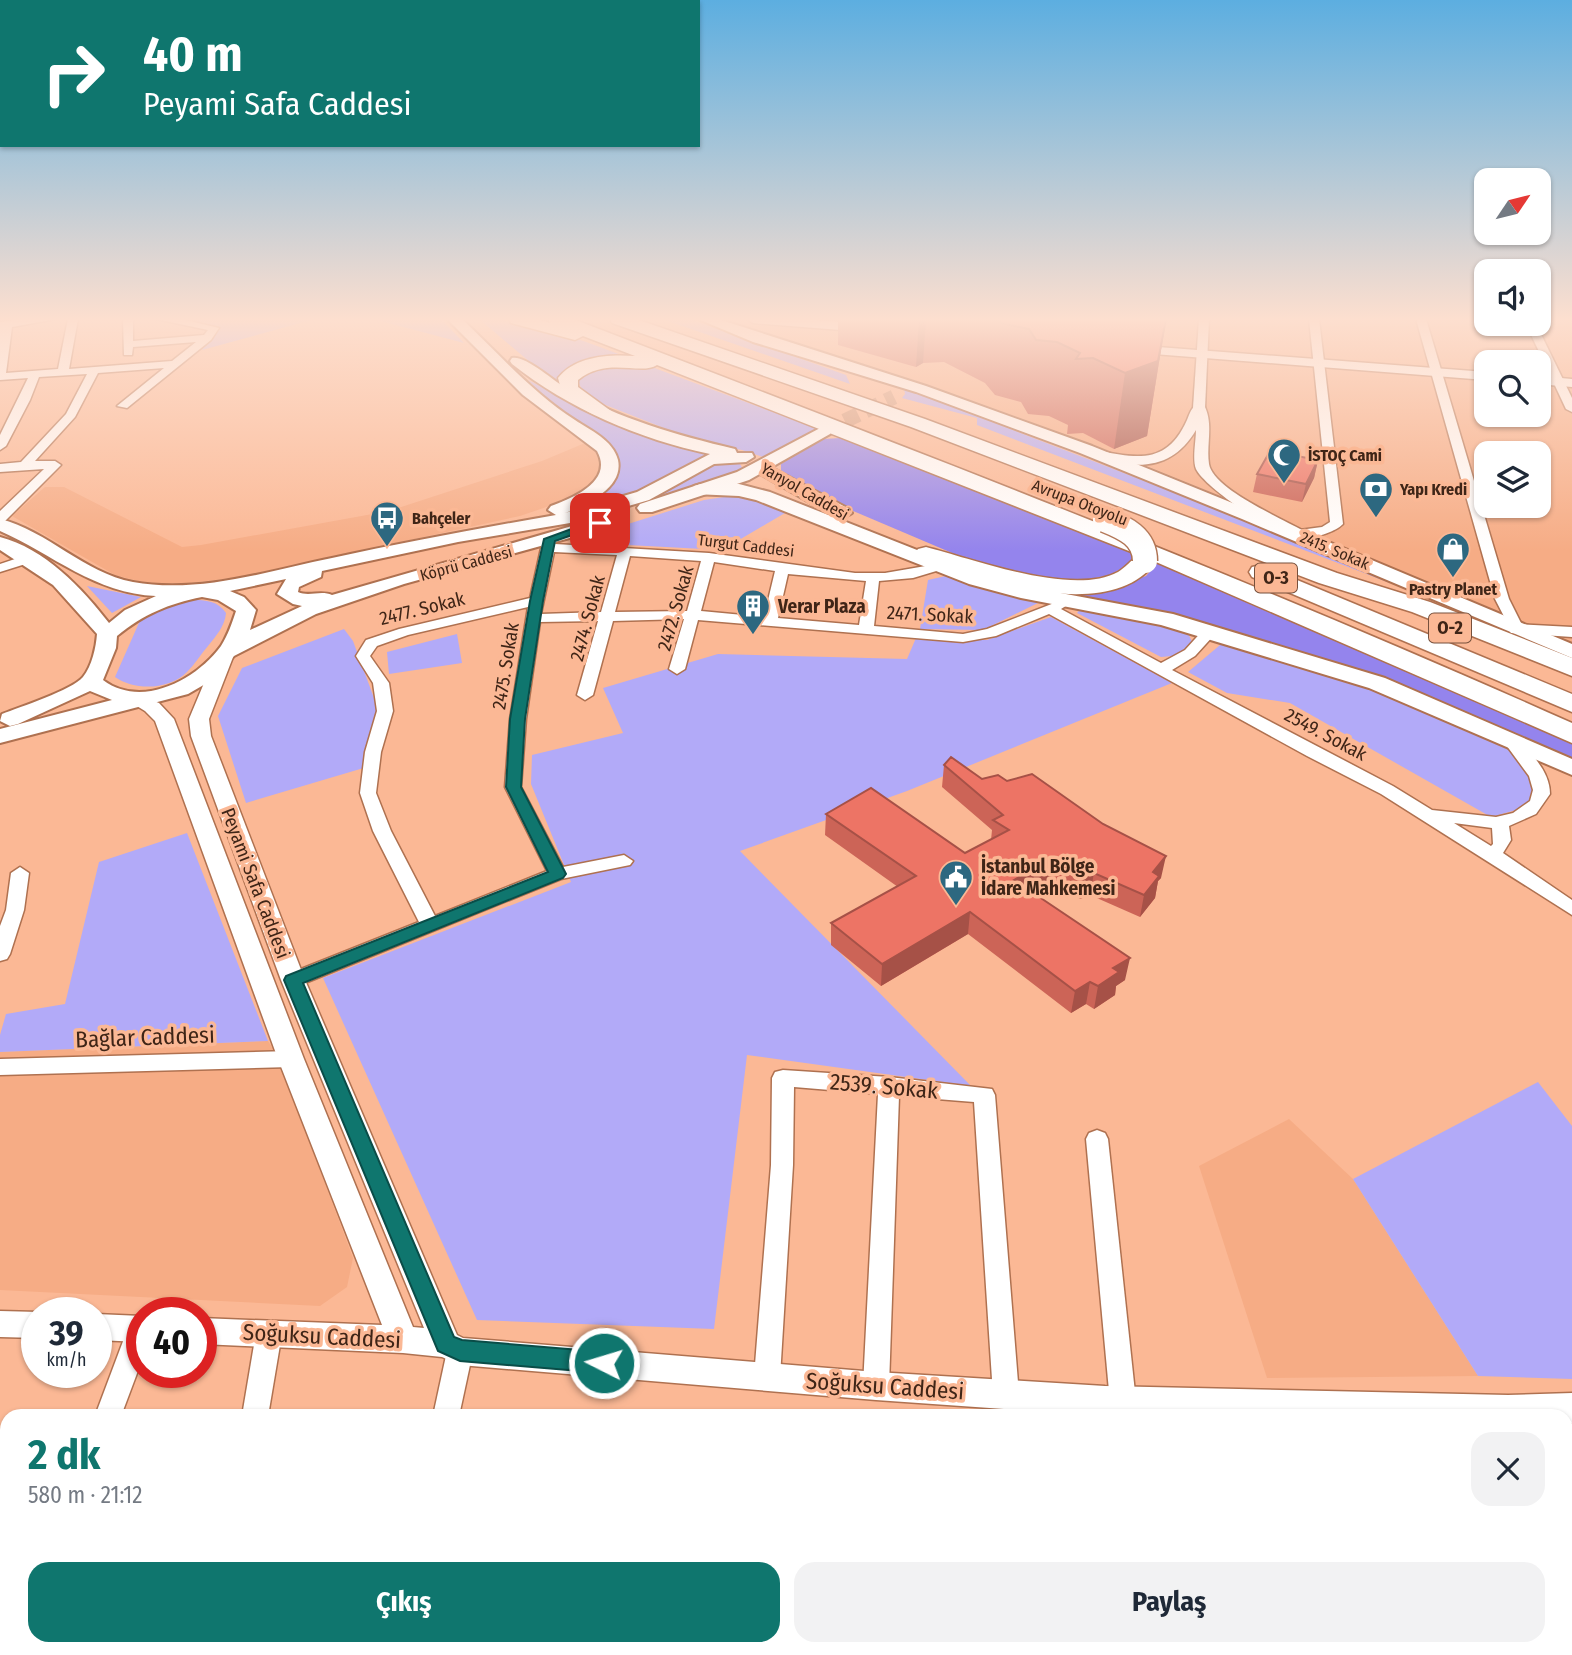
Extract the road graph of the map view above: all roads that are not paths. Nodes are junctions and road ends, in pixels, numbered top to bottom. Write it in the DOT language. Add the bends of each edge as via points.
graph roads {
  1 [pos="26,396"];
  2 [pos="81,396"];
  3 [pos="135,396"];
  4 [pos="535,396"];
  5 [pos="572,396"];
  6 [pos="580,396"];
  7 [pos="750,396"];
  8 [pos="795,396"];
  9 [pos="841,396"];
  10 [pos="935,396"];
  11 [pos="1200,396"];
  12 [pos="1324,396"];
  13 [pos="1445,396"];
  14 [pos="123,406"];
  15 [pos="1199,408"];
  16 [pos="601,411"];
  17 [pos="824,431"];
  18 [pos="0,446"];
  19 [pos="1094,454"];
  20 [pos="975,461"];
  21 [pos="753,462"];
  22 [pos="25,465"];
  23 [pos="0,468"];
  24 [pos="797,487"];
  25 [pos="701,490"];
  26 [pos="763,496"];
  27 [pos="0,518"];
  28 [pos="0,524"];
  29 [pos="1297,534"];
  30 [pos="458,537"];
  31 [pos="0,542"];
  32 [pos="549,544"];
  33 [pos="625,551"];
  34 [pos="385,554"];
  35 [pos="709,557"];
  36 [pos="30,558"];
  37 [pos="932,560"];
  38 [pos="0,568"];
  39 [pos="782,568"];
  40 [pos="873,578"];
  41 [pos="1328,578"];
  42 [pos="371,589"];
  43 [pos="186,592"];
  44 [pos="1058,605"];
  45 [pos="535,610"];
  46 [pos="693,615"];
  47 [pos="607,616"];
  48 [pos="1165,619"];
  49 [pos="770,620"];
  50 [pos="866,629"];
  51 [pos="1517,629"];
  52 [pos="1210,631"];
  53 [pos="1572,632"];
  54 [pos="107,634"];
  55 [pos="226,652"];
  56 [pos="1572,652"];
  57 [pos="1572,668"];
  58 [pos="677,669"];
  59 [pos="1162,669"];
  60 [pos="1572,680"];
  61 [pos="92,681"];
  62 [pos="585,695"];
  63 [pos="136,701"];
  64 [pos="1572,704"];
  65 [pos="0,722"];
  66 [pos="1572,734"];
  67 [pos="0,736"];
  68 [pos="1508,738"];
  69 [pos="1572,768"];
  70 [pos="1422,811"];
  71 [pos="1499,823"];
  72 [pos="1492,854"];
  73 [pos="624,861"];
  74 [pos="20,873"];
  75 [pos="558,874"];
  76 [pos="1572,909"];
  77 [pos="7,912"];
  78 [pos="431,926"];
  79 [pos="0,954"];
  80 [pos="293,980"];
  81 [pos="291,1059"];
  82 [pos="0,1068"];
  83 [pos="889,1085"];
  84 [pos="1097,1139"];
  85 [pos="0,1324"];
  86 [pos="21,1325"];
  87 [pos="217,1331"];
  88 [pos="269,1333"];
  89 [pos="403,1339"];
  90 [pos="453,1347"];
  91 [pos="126,1368"];
  92 [pos="767,1377"];
  93 [pos="876,1386"];
  94 [pos="1006,1395"];
  95 [pos="1124,1402"];
  96 [pos="111,1409"];
  97 [pos="256,1409"];
  98 [pos="447,1409"];
  99 [pos="1370,1409"];
  1 -- 18 [label="street"];
  2 -- 22 [label="street" via="71,415"];
  3 -- 14 [label="street"];
  4 -- 30 [label="main road" via="598,442 610,462 608,475 582,500 540,517"];
  5 -- 16 [label="main road, Yanyol Caddesi"];
  6 -- 16 [label="highway"];
  7 -- 66 [label="highway" via="1195,568"];
  8 -- 20 [label="highway, Avrupa Otoyolu / O-3"];
  9 -- 41 [label="highway, Avrupa Otoyolu / O-3"];
  10 -- 19 [label="main road, 2415. Sokak"];
  11 -- 15 [label="street"];
  12 -- 29 [label="street" via="1337,524"];
  13 -- 51 [label="street" via="1502,599"];
  15 -- 19 [label="street" via="1188,436 1166,457 1145,461"];
  15 -- 29 [label="street" via="1206,474 1237,499"];
  16 -- 21 [label="main road, Yanyol Caddesi"];
  17 -- 21 [label="main road, Köprü Caddesi"];
  19 -- 29 [label="main road, 2415. Sokak"];
  20 -- 37 [label="highway, bridge" via="1137,536 1145,549 1145,561 1122,579 1079,587 1010,578"];
  20 -- 64 [label="highway, Avrupa Otoyolu / O-3" via="1347,607"];
  21 -- 24 [label="main road, Yanyol Caddesi"];
  21 -- 25 [label="main road, Köprü Caddesi"];
  21 -- 30 [label="main road, Köprü Caddesi" via="710,459 643,496 606,509"];
  22 -- 23 [label="street"];
  22 -- 27 [label="street" via="55,465"];
  24 -- 26 [label="main road" via="769,489"];
  24 -- 37 [label="main road, Yanyol Caddesi"];
  25 -- 26 [label="main road" via="739,490"];
  25 -- 32 [label="main road, Köprü Caddesi"];
  26 -- 37 [label="main road"];
  28 -- 43 [label="main road" via="110,583"];
  29 -- 51 [label="main road, 2415. Sokak"];
  30 -- 34 [label="main road, Köprü Caddesi"];
  31 -- 36 [label="main road"];
  32 -- 33 [label="street, Turgut Caddesi"];
  32 -- 42 [label="main road, Köprü Caddesi"];
  32 -- 45 [label="street, 2475. Sokak"];
  33 -- 35 [label="street, Turgut Caddesi"];
  33 -- 47 [label="street, 2474. Sokak"];
  34 -- 42 [label="main road" via="308,575 291,584 287,594 312,600"];
  34 -- 43 [label="main road, Köprü Caddesi"];
  35 -- 39 [label="street, Turgut Caddesi"];
  35 -- 46 [label="street, 2472. Sokak"];
  36 -- 38 [label="street"];
  36 -- 54 [label="main road" via="62,579"];
  37 -- 40 [label="street, Turgut Caddesi" via="911,576"];
  37 -- 44 [label="main road" via="976,580"];
  37 -- 48 [label="main road, Yanyol Caddesi" via="1004,582"];
  39 -- 40 [label="street, Turgut Caddesi"];
  39 -- 49 [label="street"];
  40 -- 50 [label="street"];
  41 -- 57 [label="highway, Avrupa Otoyolu / O-3" via="1421,607"];
  41 -- 60 [label="highway, O-2"];
  42 -- 55 [label="main road, Köprü Caddesi" via="278,622"];
  43 -- 54 [label="main road" via="147,605"];
  43 -- 55 [label="main road" via="219,592 239,600 246,610"];
  44 -- 48 [label="main road"];
  44 -- 50 [label="street, 2471. Sokak" via="977,637"];
  44 -- 59 [label="street, 2549. Sokak"];
  45 -- 47 [label="street, 2471. Sokak"];
  45 -- 75 [label="street, 2475. Sokak" via="517,719 513,787"];
  45 -- 78 [label="street, 2477. Sokak" via="404,632 371,643 363,656 381,683 386,711 373,752 368,793 382,831"];
  46 -- 47 [label="street, 2471. Sokak"];
  46 -- 49 [label="street, 2471. Sokak"];
  46 -- 58 [label="street, 2472. Sokak"];
  47 -- 62 [label="street, 2474. Sokak"];
  48 -- 52 [label="main road"];
  49 -- 50 [label="street, 2471. Sokak"];
  51 -- 53 [label="street"];
  51 -- 56 [label="main road, 2415. Sokak"];
  52 -- 59 [label="street" via="1190,653"];
  52 -- 68 [label="main road" via="1377,684"];
  54 -- 61 [label="main road"];
  55 -- 63 [label="main road" via="183,689"];
  55 -- 80 [label="street, Peyami Safa Caddesi" via="199,719 201,736"];
  59 -- 70 [label="street, 2549. Sokak"];
  61 -- 63 [label="main road" via="103,690"];
  61 -- 65 [label="main road"];
  63 -- 67 [label="main road"];
  63 -- 81 [label="street, Peyami Safa Caddesi" via="152,707 164,719"];
  68 -- 69 [label="main road"];
  68 -- 71 [label="street" via="1539,779 1542,791 1539,803 1516,819"];
  70 -- 71 [label="street"];
  70 -- 72 [label="street, 2549. Sokak"];
  71 -- 72 [label="street" via="1503,844"];
  72 -- 76 [label="street, 2549. Sokak"];
  73 -- 75 [label="street"];
  74 -- 77 [label="street"];
  75 -- 78 [label="street"];
  77 -- 79 [label="street"];
  78 -- 80 [label="street"];
  80 -- 90 [label="street, Peyami Safa Caddesi"];
  81 -- 82 [label="street, Bağlar Caddesi"];
  81 -- 89 [label="street, Peyami Safa Caddesi"];
  83 -- 92 [label="street, 2539. Sokak" via="783,1078 782,1166"];
  83 -- 93 [label="street"];
  83 -- 94 [label="street, 2539. Sokak" via="984,1095"];
  84 -- 95 [label="street"];
  85 -- 86 [label="street"];
  87 -- 88 [label="street, Soğuksu Caddesi"];
  88 -- 89 [label="street, Soğuksu Caddesi"];
  88 -- 97 [label="street"];
  89 -- 90 [label="street, Soğuksu Caddesi"];
  90 -- 92 [label="street, Soğuksu Caddesi"];
  90 -- 98 [label="street"];
  91 -- 96 [label="street"];
  92 -- 93 [label="street, Soğuksu Caddesi"];
  93 -- 94 [label="street, Soğuksu Caddesi"];
  94 -- 95 [label="street, Soğuksu Caddesi"];
  95 -- 99 [label="street, Soğuksu Caddesi"];
}
